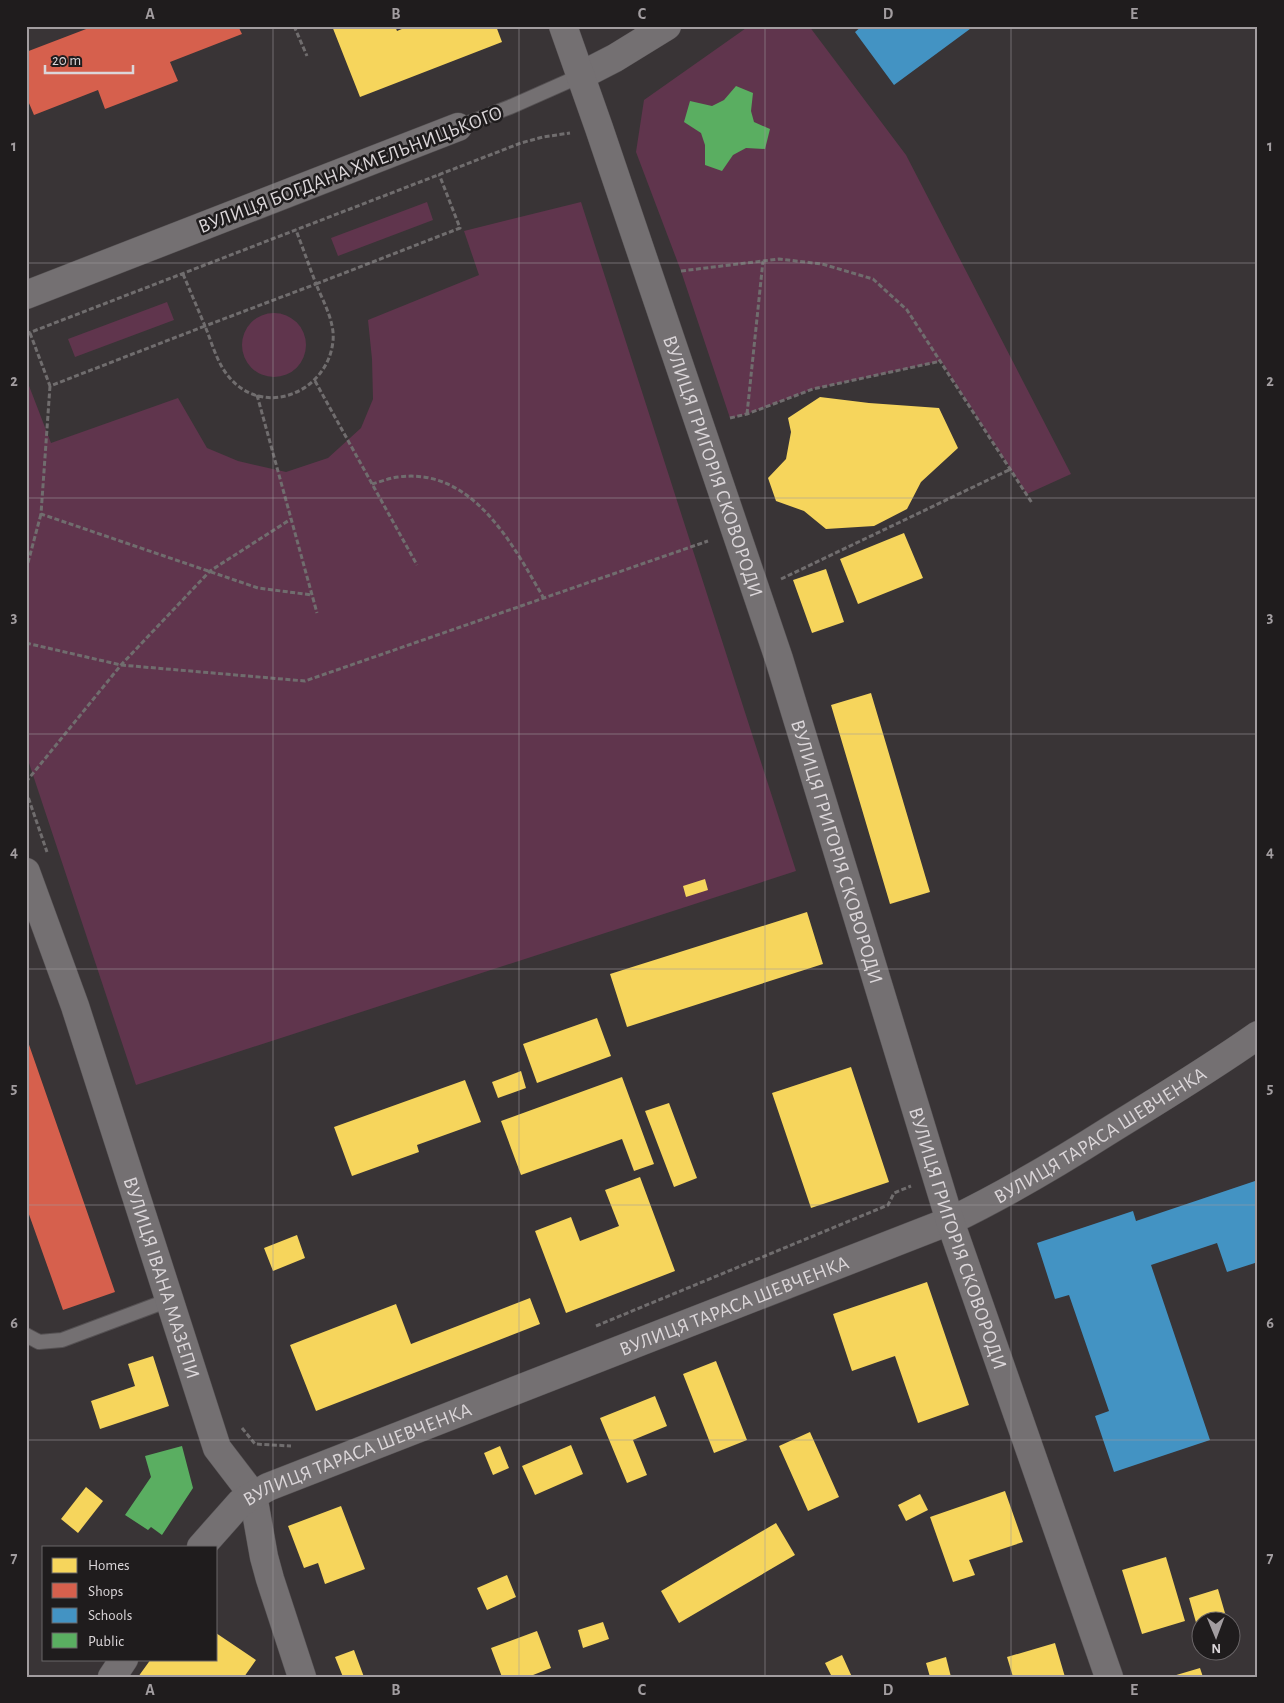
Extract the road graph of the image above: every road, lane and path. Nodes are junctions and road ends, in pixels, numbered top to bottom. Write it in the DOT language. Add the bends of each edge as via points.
graph roads {
  1 [pos="294,26"];
  2 [pos="563,26"];
  3 [pos="667,26"];
  4 [pos="307,56"];
  5 [pos="580,76"];
  6 [pos="458,127"];
  7 [pos="599,128"];
  8 [pos="570,133"];
  9 [pos="573,142"];
  10 [pos="439,174"];
  11 [pos="296,230"];
  12 [pos="763,261"];
  13 [pos="681,271"];
  14 [pos="183,274"];
  15 [pos="316,284"];
  16 [pos="26,295"];
  17 [pos="205,326"];
  18 [pos="28,334"];
  19 [pos="941,361"];
  20 [pos="315,381"];
  21 [pos="50,386"];
  22 [pos="257,396"];
  23 [pos="747,414"];
  24 [pos="730,418"];
  25 [pos="1010,469"];
  26 [pos="372,484"];
  27 [pos="1032,502"];
  28 [pos="41,514"];
  29 [pos="291,519"];
  30 [pos="708,541"];
  31 [pos="417,565"];
  32 [pos="26,570"];
  33 [pos="210,571"];
  34 [pos="778,580"];
  35 [pos="312,595"];
  36 [pos="543,597"];
  37 [pos="317,613"];
  38 [pos="26,643"];
  39 [pos="121,665"];
  40 [pos="26,782"];
  41 [pos="26,791"];
  42 [pos="48,855"];
  43 [pos="26,872"];
  44 [pos="34,916"];
  45 [pos="1258,1035"];
  46 [pos="937,1177"];
  47 [pos="950,1221"];
  48 [pos="169,1300"];
  49 [pos="596,1326"];
  50 [pos="26,1335"];
  51 [pos="238,1423"];
  52 [pos="293,1446"];
  53 [pos="253,1495"];
  54 [pos="202,1546"];
  55 [pos="123,1660"];
  56 [pos="112,1677"];
  57 [pos="302,1677"];
  58 [pos="1109,1677"];
  1 -- 4 [label="path"];
  2 -- 5 [label="street, ВУЛИЦЯ ГРИГОРІЯ СКОВОРОДИ"];
  3 -- 5 [label="street, ВУЛИЦЯ БОГДАНА ХМЕЛЬНИЦЬКОГО"];
  5 -- 6 [label="lane, ВУЛИЦЯ БОГДАНА ХМЕЛЬНИЦЬКОГО"];
  5 -- 7 [label="street, ВУЛИЦЯ ГРИГОРІЯ СКОВОРОДИ"];
  6 -- 16 [label="street, ВУЛИЦЯ БОГДАНА ХМЕЛЬНИЦЬКОГО"];
  7 -- 8 [label="path"];
  7 -- 46 [label="street, ВУЛИЦЯ ГРИГОРІЯ СКОВОРОДИ" via="779,660"];
  8 -- 9 [label="path"];
  8 -- 10 [label="path" via="521,143"];
  10 -- 11 [label="path"];
  10 -- 15 [label="path" via="460,228"];
  11 -- 14 [label="path"];
  11 -- 15 [label="path"];
  12 -- 13 [label="path"];
  12 -- 19 [label="path" via="779,259 822,264 873,279 907,310"];
  12 -- 23 [label="path"];
  14 -- 17 [label="path"];
  14 -- 18 [label="path"];
  15 -- 17 [label="path"];
  15 -- 20 [label="path" via="332,324 333,339 325,369"];
  17 -- 21 [label="path"];
  17 -- 22 [label="path" via="221,366 230,379"];
  18 -- 21 [label="path"];
  19 -- 23 [label="path" via="812,389"];
  19 -- 25 [label="path"];
  20 -- 22 [label="path" via="288,396"];
  20 -- 26 [label="path"];
  21 -- 28 [label="path"];
  22 -- 29 [label="path"];
  23 -- 24 [label="path"];
  25 -- 27 [label="path"];
  25 -- 34 [label="path"];
  26 -- 31 [label="path"];
  26 -- 36 [label="path" via="398,477 419,476 440,480 460,489 500,527"];
  28 -- 32 [label="path"];
  28 -- 33 [label="path"];
  29 -- 33 [label="path"];
  29 -- 35 [label="path"];
  30 -- 36 [label="path"];
  33 -- 35 [label="path" via="258,588"];
  33 -- 39 [label="path"];
  35 -- 37 [label="path"];
  36 -- 39 [label="path" via="305,681"];
  38 -- 39 [label="path"];
  39 -- 40 [label="path"];
  41 -- 42 [label="path"];
  43 -- 44 [label="street, ВУЛИЦЯ ІВАНА МАЗЕПИ"];
  44 -- 48 [label="street, ВУЛИЦЯ ІВАНА МАЗЕПИ" via="75,1006"];
  45 -- 47 [label="street, ВУЛИЦЯ ТАРАСА ШЕВЧЕНКА" via="1030,1180"];
  46 -- 47 [label="street, ВУЛИЦЯ ГРИГОРІЯ СКОВОРОДИ"];
  46 -- 49 [label="path" via="894,1192 888,1205"];
  47 -- 53 [label="street, ВУЛИЦЯ ТАРАСА ШЕВЧЕНКА"];
  47 -- 58 [label="street, ВУЛИЦЯ ГРИГОРІЯ СКОВОРОДИ"];
  48 -- 50 [label="lane" via="62,1340 39,1342"];
  48 -- 53 [label="street, ВУЛИЦЯ ІВАНА МАЗЕПИ" via="217,1448"];
  51 -- 52 [label="path" via="255,1444"];
  53 -- 54 [label="street, ВУЛИЦЯ ТАРАСА ШЕВЧЕНКА" via="227,1515"];
  53 -- 57 [label="street, ВУЛИЦЯ ІВАНА МАЗЕПИ" via="270,1579"];
  55 -- 56 [label="street"];
}
